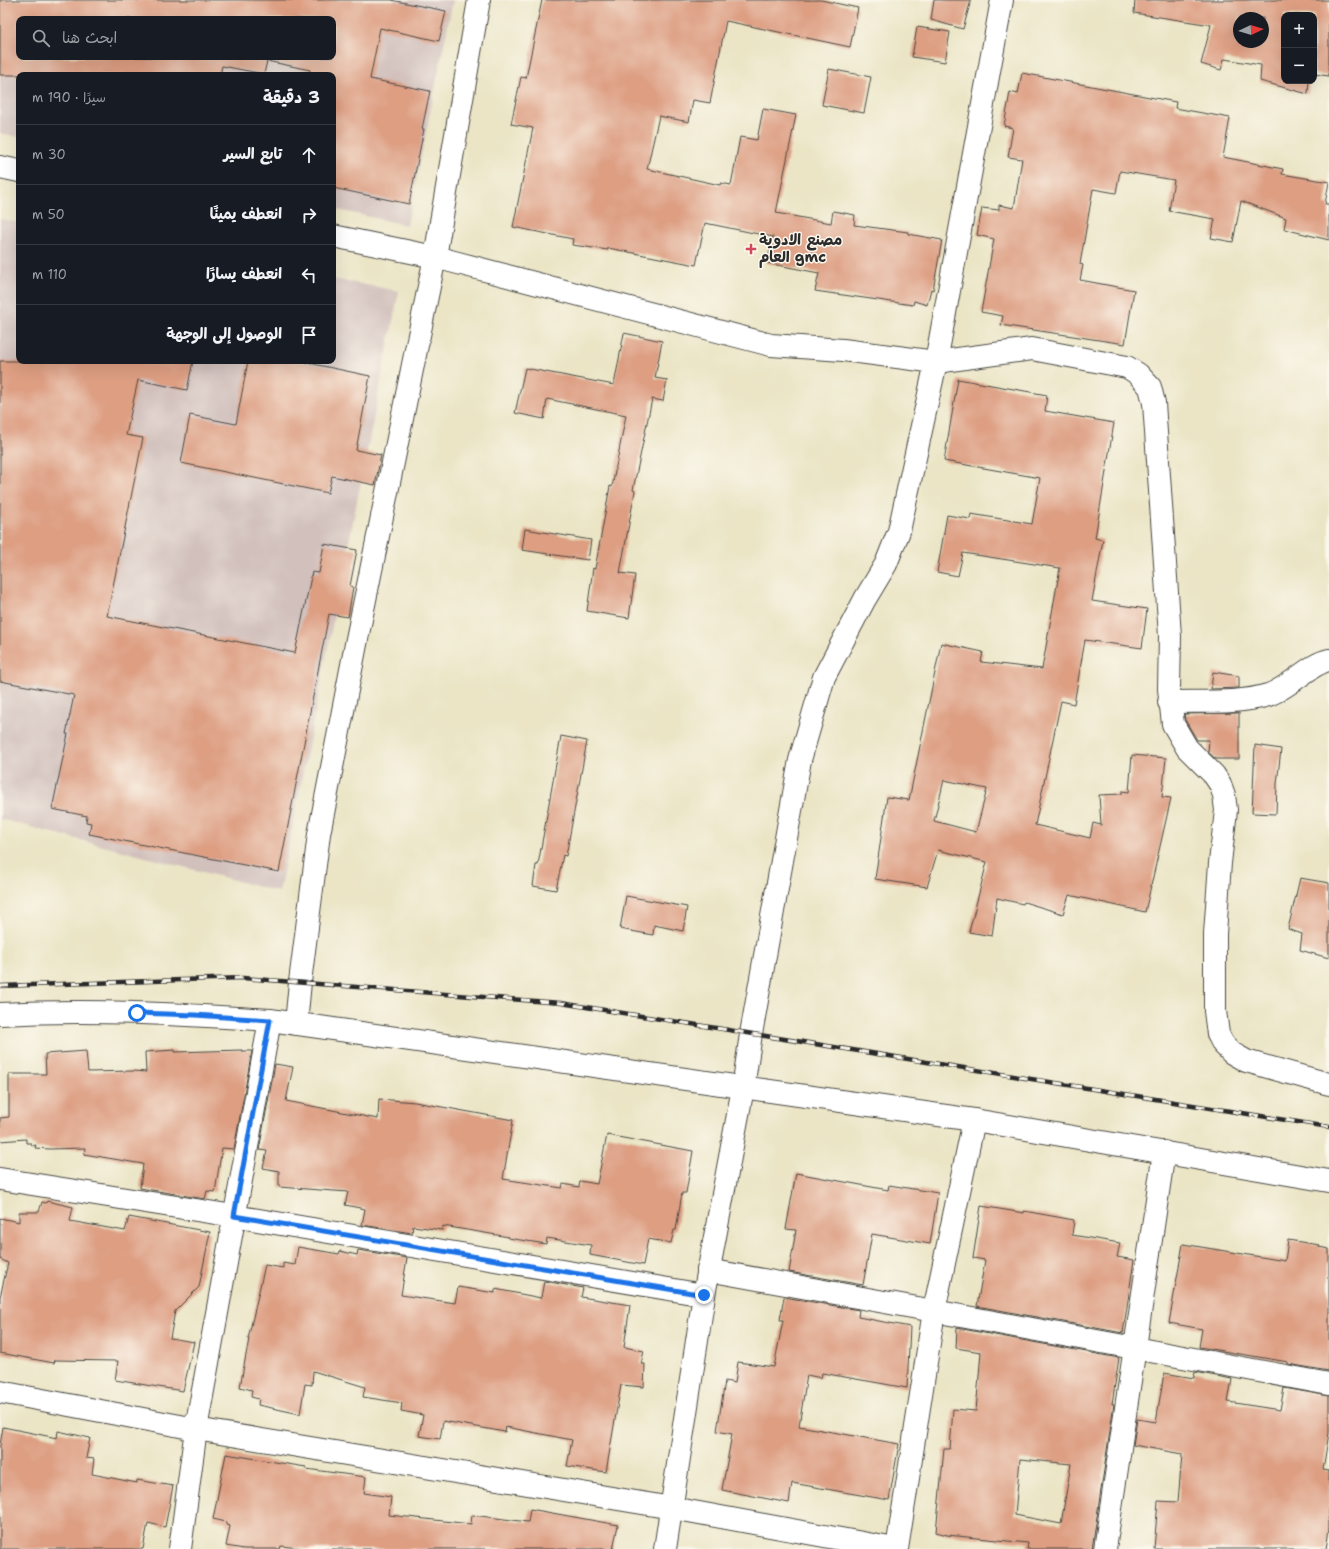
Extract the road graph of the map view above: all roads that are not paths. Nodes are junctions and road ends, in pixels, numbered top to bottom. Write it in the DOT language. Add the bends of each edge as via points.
graph roads {
  1 [pos="479,0"];
  2 [pos="1002,0"];
  3 [pos="0,167"];
  4 [pos="16,170"];
  5 [pos="336,237"];
  6 [pos="435,257"];
  7 [pos="936,362"];
  8 [pos="1329,660"];
  9 [pos="1170,702"];
  10 [pos="0,1014"];
  11 [pos="270,1020"];
  12 [pos="296,1024"];
  13 [pos="1329,1084"];
  14 [pos="743,1088"];
  15 [pos="974,1120"];
  16 [pos="1164,1152"];
  17 [pos="0,1178"];
  18 [pos="1329,1180"];
  19 [pos="234,1216"];
  20 [pos="708,1270"];
  21 [pos="704,1295"];
  22 [pos="934,1311"];
  23 [pos="1135,1349"];
  24 [pos="1329,1384"];
  25 [pos="0,1392"];
  26 [pos="196,1429"];
  27 [pos="672,1508"];
  28 [pos="180,1549"];
  29 [pos="665,1549"];
  30 [pos="896,1549"];
  31 [pos="1105,1549"];
  1 -- 6 [label="street"];
  2 -- 7 [label="street"];
  3 -- 4 [label="street"];
  5 -- 6 [label="street"];
  6 -- 7 [label="street" via="771,345 843,350"];
  6 -- 12 [label="street" via="319,834"];
  7 -- 9 [label="street" via="1032,349 1127,367 1150,387 1154,403 1170,636"];
  7 -- 14 [label="street" via="899,531 886,564 824,677 800,760 750,1034"];
  8 -- 9 [label="street" via="1322,661 1292,683 1268,695 1248,699"];
  9 -- 13 [label="street" via="1173,724 1179,737 1214,776 1224,795 1226,810 1215,934 1215,1012 1218,1034 1232,1053 1246,1061"];
  10 -- 11 [label="street" via="137,1013"];
  11 -- 12 [label="street"];
  11 -- 19 [label="street"];
  12 -- 14 [label="street"];
  14 -- 15 [label="street"];
  14 -- 20 [label="street"];
  15 -- 16 [label="street"];
  15 -- 22 [label="street"];
  16 -- 18 [label="street"];
  16 -- 23 [label="street"];
  17 -- 19 [label="street"];
  19 -- 21 [label="street"];
  19 -- 26 [label="street"];
  20 -- 21 [label="street"];
  20 -- 22 [label="street"];
  21 -- 27 [label="street"];
  22 -- 23 [label="street"];
  22 -- 30 [label="street"];
  23 -- 24 [label="street"];
  23 -- 31 [label="street"];
  25 -- 26 [label="street"];
  26 -- 27 [label="street"];
  26 -- 28 [label="street"];
  27 -- 29 [label="street"];
  27 -- 30 [label="street"];
}
